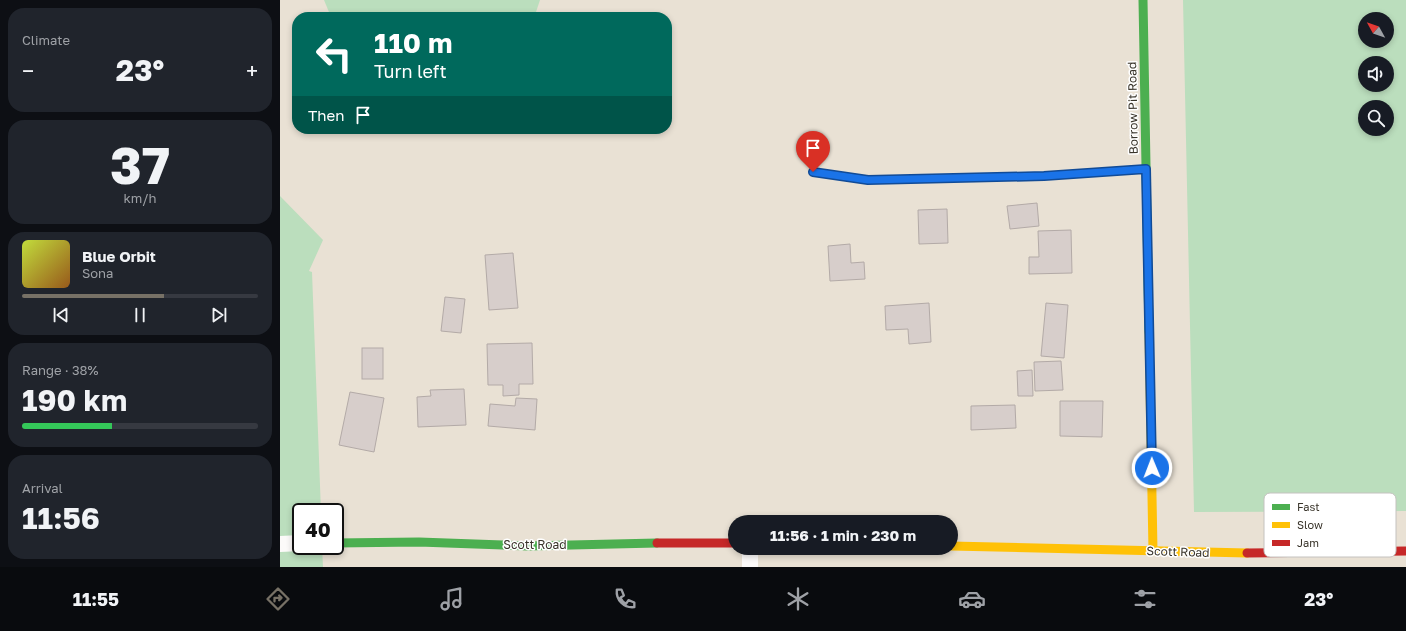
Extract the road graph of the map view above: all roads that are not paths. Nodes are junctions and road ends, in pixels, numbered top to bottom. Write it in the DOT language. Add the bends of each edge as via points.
graph roads {
  1 [pos="1143,0"];
  2 [pos="1146,169"];
  3 [pos="813,172"];
  4 [pos="292,543"];
  5 [pos="344,543"];
  6 [pos="728,543"];
  7 [pos="280,544"];
  8 [pos="958,546"];
  9 [pos="1153,551"];
  10 [pos="1396,551"];
  11 [pos="1406,551"];
  12 [pos="1264,553"];
  13 [pos="750,555"];
  14 [pos="750,567"];
  1 -- 2 [label="street, Borrow Pit Road"];
  2 -- 3 [label="lane" via="1044,176 868,180"];
  2 -- 9 [label="street, Borrow Pit Road"];
  4 -- 7 [label="street"];
  5 -- 6 [label="street, Scott Road" via="419,542 528,546"];
  8 -- 9 [label="street, Scott Road"];
  9 -- 12 [label="street, Scott Road"];
  10 -- 11 [label="street, Scott Road"];
  13 -- 14 [label="street"];
}
